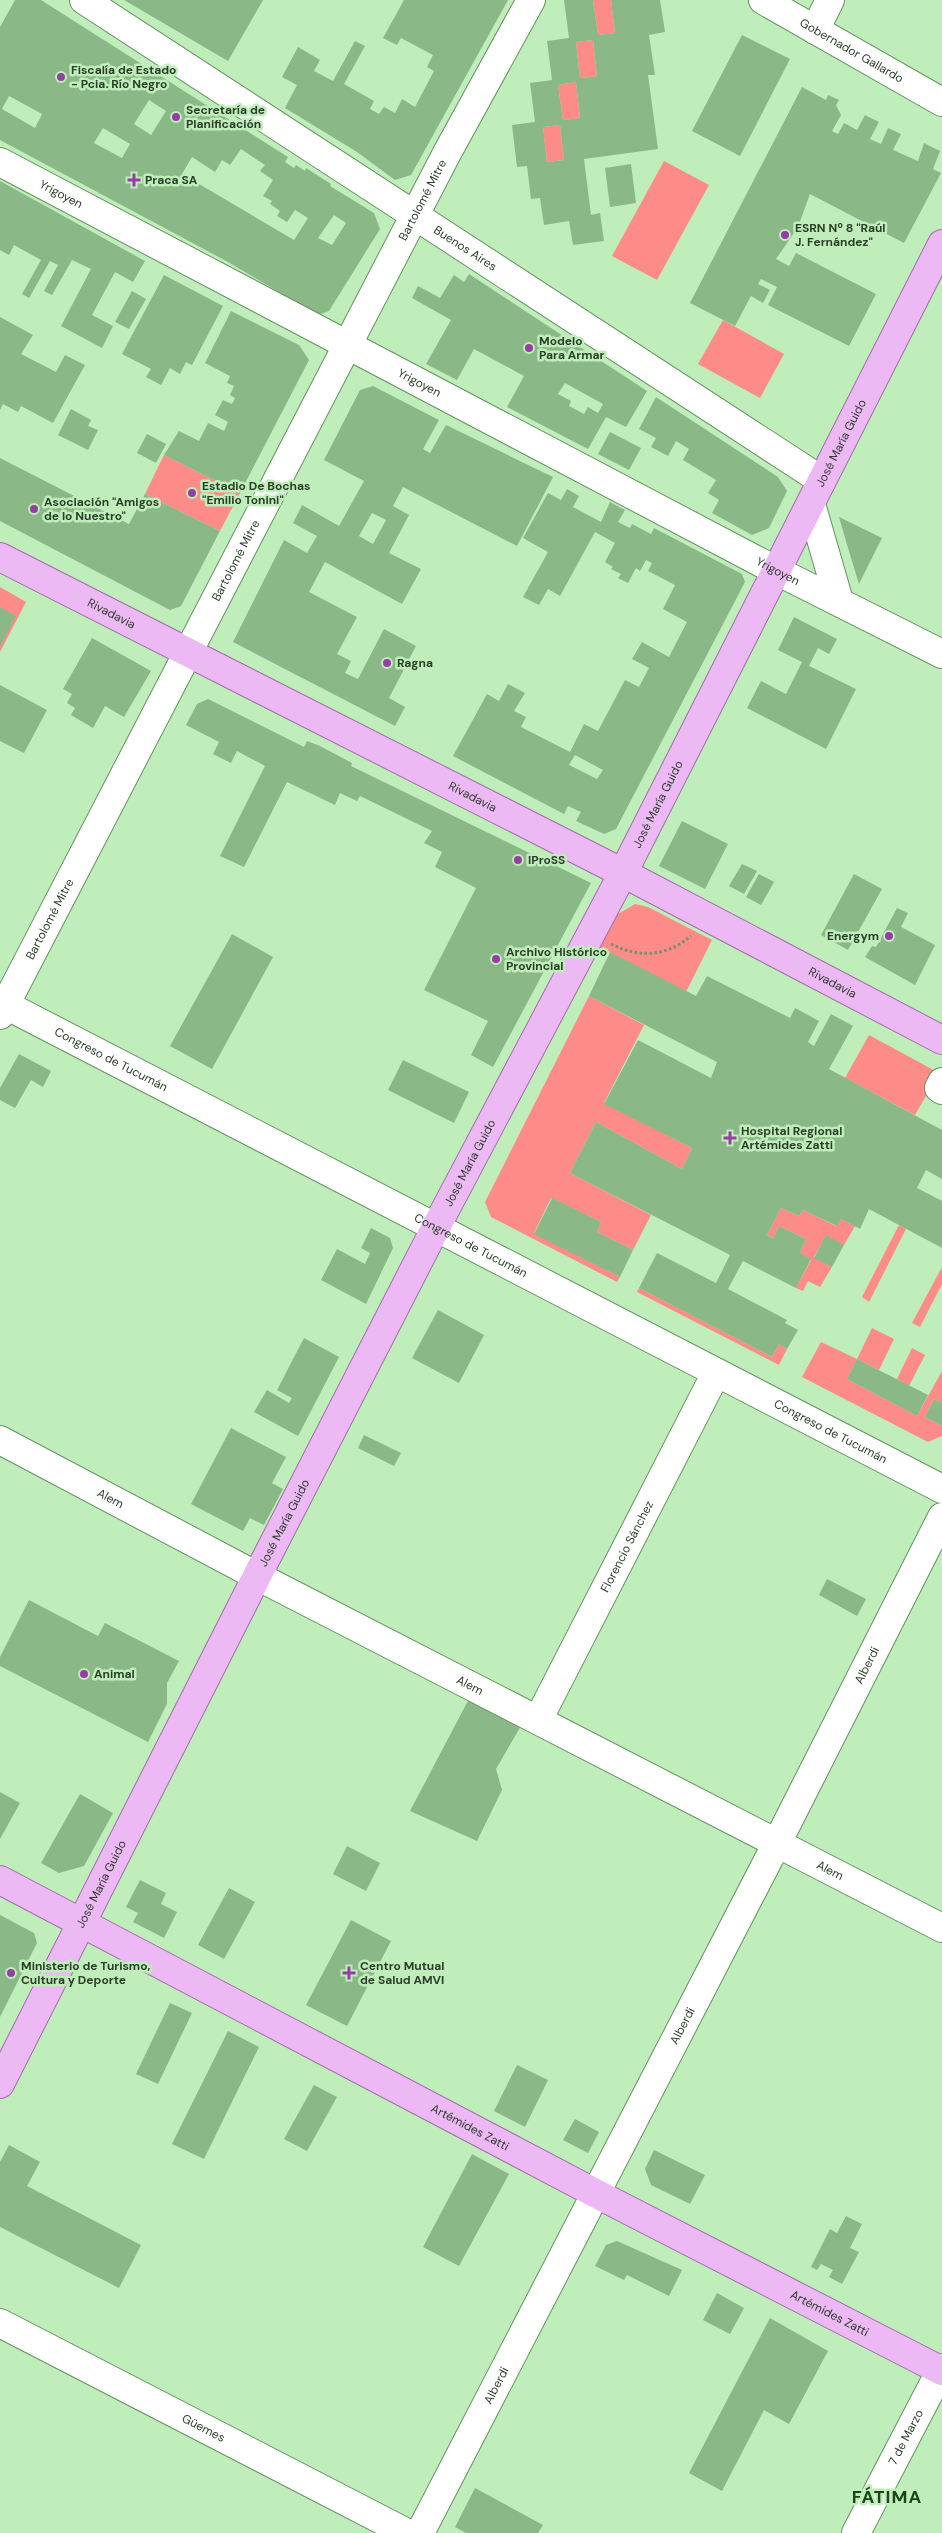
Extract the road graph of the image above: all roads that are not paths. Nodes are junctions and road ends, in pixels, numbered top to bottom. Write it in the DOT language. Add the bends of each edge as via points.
graph roads {
  1 [pos="84,0"];
  2 [pos="531,0"];
  3 [pos="762,0"];
  4 [pos="830,0"];
  5 [pos="815,30"];
  6 [pos="942,102"];
  7 [pos="0,162"];
  8 [pos="414,216"];
  9 [pos="942,244"];
  10 [pos="348,345"];
  11 [pos="816,492"];
  12 [pos="0,557"];
  13 [pos="775,570"];
  14 [pos="839,601"];
  15 [pos="188,653"];
  16 [pos="942,654"];
  17 [pos="623,873"];
  18 [pos="2,1008"];
  19 [pos="942,1040"];
  20 [pos="942,1082"];
  21 [pos="942,1090"];
  22 [pos="435,1229"];
  23 [pos="716,1373"];
  24 [pos="0,1440"];
  25 [pos="942,1489"];
  26 [pos="942,1517"];
  27 [pos="257,1576"];
  28 [pos="538,1720"];
  29 [pos="776,1843"];
  30 [pos="0,1880"];
  31 [pos="81,1922"];
  32 [pos="942,1928"];
  33 [pos="0,2084"];
  34 [pos="595,2193"];
  35 [pos="0,2323"];
  36 [pos="942,2370"];
  37 [pos="406,2533"];
  38 [pos="420,2533"];
  39 [pos="856,2533"];
  1 -- 8 [label="street, Buenos Aires"];
  2 -- 8 [label="street, Bartolomé Mitre"];
  3 -- 5 [label="street, Gobernador Gallardo"];
  4 -- 5 [label="street"];
  5 -- 6 [label="street, Gobernador Gallardo"];
  7 -- 10 [label="street, Yrigoyen"];
  8 -- 10 [label="street, Bartolomé Mitre"];
  8 -- 11 [label="street, Buenos Aires"];
  9 -- 11 [label="main road, José María Guido"];
  10 -- 13 [label="street, Yrigoyen"];
  10 -- 15 [label="street, Bartolomé Mitre"];
  11 -- 13 [label="main road, José María Guido"];
  11 -- 14 [label="street"];
  12 -- 15 [label="main road, Rivadavia"];
  13 -- 14 [label="street, Yrigoyen"];
  13 -- 17 [label="main road, José María Guido"];
  14 -- 16 [label="street, Yrigoyen"];
  15 -- 17 [label="main road, Rivadavia"];
  15 -- 18 [label="street, Bartolomé Mitre"];
  17 -- 19 [label="main road, Rivadavia"];
  17 -- 22 [label="main road, José María Guido"];
  18 -- 22 [label="street, Congreso de Tucumán"];
  20 -- 21 [label="street" via="939,1088"];
  22 -- 23 [label="street, Congreso de Tucumán"];
  22 -- 27 [label="main road, José María Guido"];
  23 -- 25 [label="street, Congreso de Tucumán"];
  23 -- 28 [label="street, Florencio Sánchez"];
  24 -- 27 [label="street, Alem"];
  26 -- 29 [label="street, Alberdi"];
  27 -- 28 [label="street, Alem"];
  27 -- 31 [label="main road, José María Guido"];
  28 -- 29 [label="street, Alem"];
  29 -- 32 [label="street, Alem"];
  29 -- 34 [label="street, Alberdi"];
  30 -- 31 [label="main road, Artémides Zatti"];
  31 -- 33 [label="main road, José María Guido"];
  31 -- 34 [label="main road, Artémides Zatti"];
  34 -- 36 [label="main road, Artémides Zatti"];
  34 -- 38 [label="street, Alberdi"];
  35 -- 37 [label="street, Güemes"];
  36 -- 39 [label="street, 7 de Marzo"];
}
